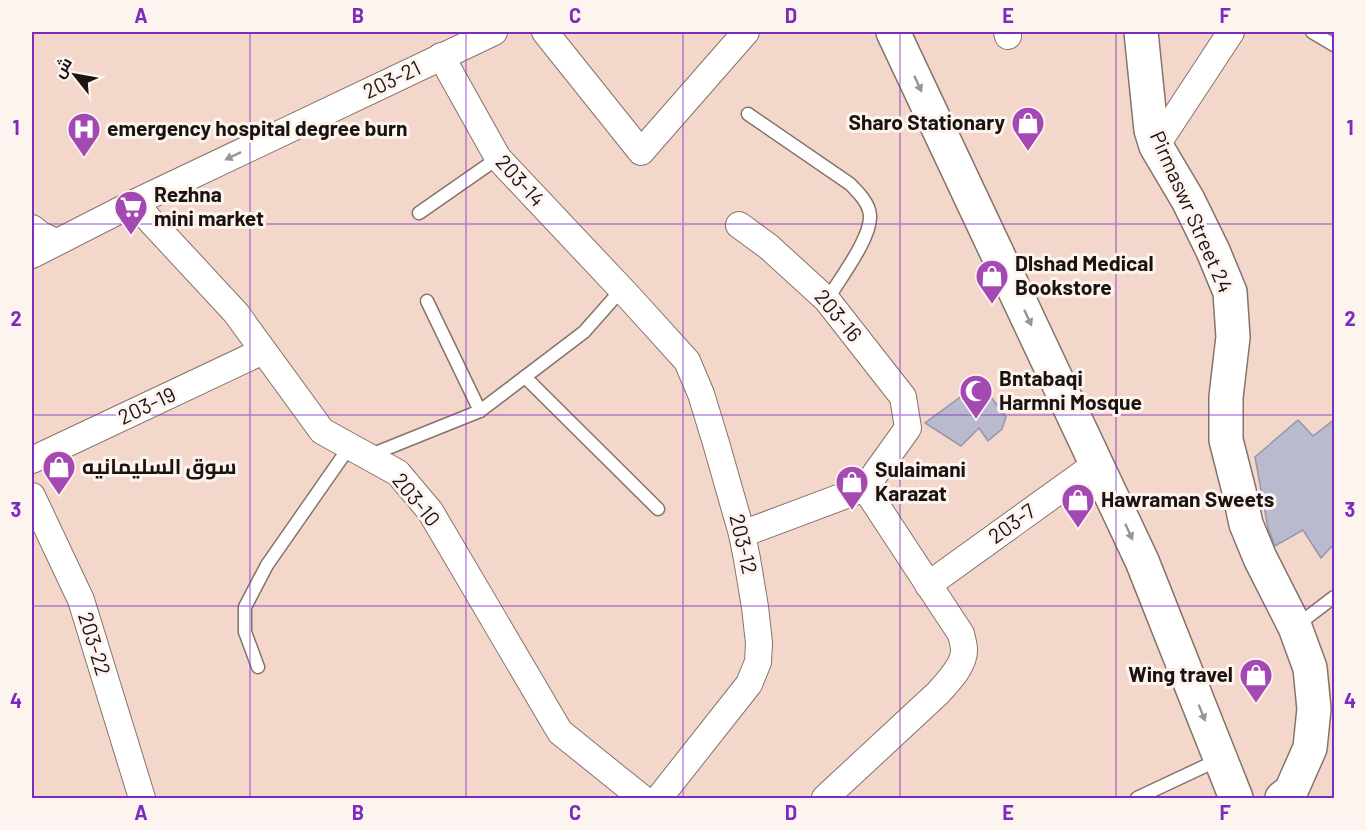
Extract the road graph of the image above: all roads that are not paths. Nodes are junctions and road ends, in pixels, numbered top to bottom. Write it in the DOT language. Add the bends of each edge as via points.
graph roads {
  1 [pos="494,32"];
  2 [pos="545,32"];
  3 [pos="746,32"];
  4 [pos="893,32"];
  5 [pos="1141,32"];
  6 [pos="1231,32"];
  7 [pos="1312,32"];
  8 [pos="1335,45"];
  9 [pos="441,56"];
  10 [pos="748,114"];
  11 [pos="1156,146"];
  12 [pos="498,158"];
  13 [pos="134,203"];
  14 [pos="419,213"];
  15 [pos="739,225"];
  16 [pos="32,228"];
  17 [pos="56,242"];
  18 [pos="32,255"];
  19 [pos="622,289"];
  20 [pos="827,300"];
  21 [pos="428,301"];
  22 [pos="263,351"];
  23 [pos="525,377"];
  24 [pos="480,411"];
  25 [pos="359,451"];
  26 [pos="32,460"];
  27 [pos="1096,464"];
  28 [pos="865,488"];
  29 [pos="32,496"];
  30 [pos="658,509"];
  31 [pos="742,534"];
  32 [pos="928,585"];
  33 [pos="1335,597"];
  34 [pos="1295,627"];
  35 [pos="258,667"];
  36 [pos="1220,759"];
  37 [pos="142,798"];
  38 [pos="642,798"];
  39 [pos="659,798"];
  40 [pos="825,798"];
  41 [pos="1137,798"];
  42 [pos="1236,798"];
  43 [pos="1282,798"];
  1 -- 9 [label="street, 203-21"];
  2 -- 3 [label="street" via="640,152"];
  4 -- 27 [label="main road, one-way"];
  5 -- 11 [label="main road, Pirmaswr Street 24"];
  6 -- 11 [label="street"];
  7 -- 8 [label="lane"];
  9 -- 12 [label="street, 203-14"];
  9 -- 13 [label="street, 203-21, one-way"];
  10 -- 20 [label="lane" via="850,184 862,196 870,213 869,227"];
  11 -- 34 [label="main road, Pirmaswr Street 24" via="1188,200 1230,292 1233,337 1226,440 1246,524"];
  12 -- 14 [label="lane"];
  12 -- 19 [label="street, 203-14"];
  13 -- 17 [label="street, 203-21"];
  13 -- 22 [label="street, 203-10" via="236,313"];
  15 -- 20 [label="street, 203-16"];
  16 -- 17 [label="street"];
  17 -- 18 [label="street, 203-21"];
  19 -- 23 [label="lane" via="584,332"];
  19 -- 31 [label="street, 203-12" via="687,361 701,394"];
  20 -- 28 [label="street, 203-16" via="903,397 908,428"];
  21 -- 24 [label="lane"];
  22 -- 25 [label="street, 203-10" via="322,431"];
  22 -- 26 [label="street, 203-19"];
  23 -- 24 [label="lane"];
  23 -- 30 [label="lane"];
  24 -- 25 [label="lane"];
  25 -- 35 [label="lane" via="267,565 246,607 245,632"];
  25 -- 38 [label="street, 203-10" via="398,473 430,512 560,732"];
  27 -- 32 [label="street, 203-7"];
  27 -- 36 [label="main road, one-way" via="1142,561"];
  28 -- 31 [label="street"];
  28 -- 32 [label="street"];
  29 -- 37 [label="street, 203-22" via="81,600"];
  31 -- 39 [label="street, 203-12" via="755,607 758,662 749,684"];
  32 -- 40 [label="street" via="961,634 965,650 959,666 938,693"];
  33 -- 34 [label="lane"];
  34 -- 43 [label="main road, Pirmaswr Street 24" via="1310,668 1314,709 1310,748 1291,791"];
  36 -- 41 [label="lane"];
  36 -- 42 [label="main road"];
}
